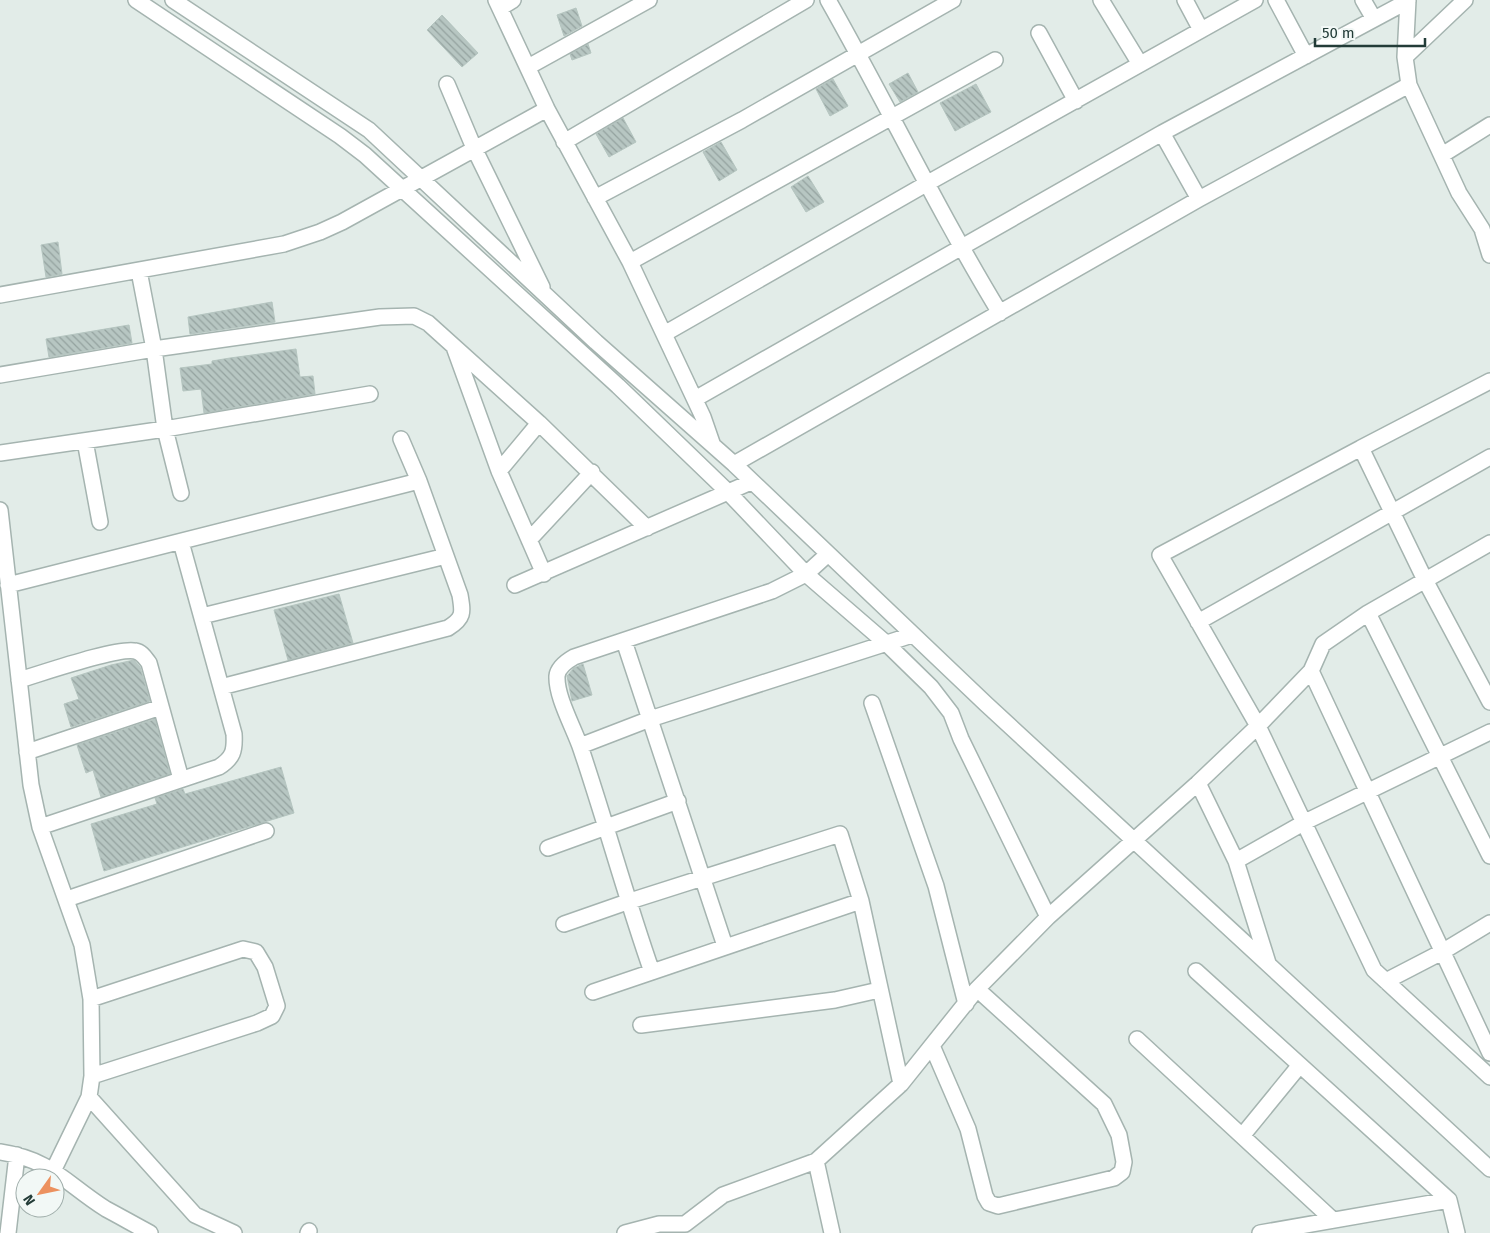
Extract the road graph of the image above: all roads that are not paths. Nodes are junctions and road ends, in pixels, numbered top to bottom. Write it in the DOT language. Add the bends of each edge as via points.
graph roads {
  1 [pos="136,0"];
  2 [pos="173,0"];
  3 [pos="649,0"];
  4 [pos="806,0"];
  5 [pos="828,0"];
  6 [pos="953,0"];
  7 [pos="1102,0"];
  8 [pos="1185,0"];
  9 [pos="1256,0"];
  10 [pos="1276,0"];
  11 [pos="1363,0"];
  12 [pos="1408,0"];
  13 [pos="1465,0"];
  14 [pos="503,3"];
  15 [pos="1374,20"];
  16 [pos="1201,30"];
  17 [pos="1038,33"];
  18 [pos="858,54"];
  19 [pos="1306,56"];
  20 [pos="1405,57"];
  21 [pos="995,60"];
  22 [pos="1140,64"];
  23 [pos="528,67"];
  24 [pos="447,84"];
  25 [pos="1410,85"];
  26 [pos="1076,101"];
  27 [pos="546,109"];
  28 [pos="893,118"];
  29 [pos="1490,125"];
  30 [pos="1162,133"];
  31 [pos="564,142"];
  32 [pos="474,148"];
  33 [pos="1442,155"];
  34 [pos="409,184"];
  35 [pos="926,184"];
  36 [pos="595,198"];
  37 [pos="1199,199"];
  38 [pos="1486,227"];
  39 [pos="961,249"];
  40 [pos="1490,255"];
  41 [pos="630,262"];
  42 [pos="139,271"];
  43 [pos="0,295"];
  44 [pos="546,295"];
  45 [pos="1000,313"];
  46 [pos="664,334"];
  47 [pos="453,344"];
  48 [pos="154,349"];
  49 [pos="0,375"];
  50 [pos="1490,381"];
  51 [pos="370,394"];
  52 [pos="694,398"];
  53 [pos="539,423"];
  54 [pos="165,429"];
  55 [pos="401,439"];
  56 [pos="85,442"];
  57 [pos="712,444"];
  58 [pos="1361,448"];
  59 [pos="0,453"];
  60 [pos="1490,457"];
  61 [pos="734,464"];
  62 [pos="499,471"];
  63 [pos="592,472"];
  64 [pos="419,481"];
  65 [pos="738,487"];
  66 [pos="181,493"];
  67 [pos="0,510"];
  68 [pos="1393,513"];
  69 [pos="100,522"];
  70 [pos="647,528"];
  71 [pos="529,540"];
  72 [pos="181,542"];
  73 [pos="1490,543"];
  74 [pos="446,556"];
  75 [pos="817,564"];
  76 [pos="544,574"];
  77 [pos="1425,580"];
  78 [pos="515,585"];
  79 [pos="8,586"];
  80 [pos="1368,613"];
  81 [pos="202,616"];
  82 [pos="1198,622"];
  83 [pos="900,639"];
  84 [pos="624,641"];
  85 [pos="1311,671"];
  86 [pos="19,680"];
  87 [pos="221,687"];
  88 [pos="1490,702"];
  89 [pos="872,703"];
  90 [pos="161,707"];
  91 [pos="650,719"];
  92 [pos="1258,726"];
  93 [pos="1490,732"];
  94 [pos="580,746"];
  95 [pos="27,752"];
  96 [pos="1440,756"];
  97 [pos="181,779"];
  98 [pos="1198,783"];
  99 [pos="1368,792"];
  100 [pos="678,801"];
  101 [pos="1305,822"];
  102 [pos="40,827"];
  103 [pos="606,827"];
  104 [pos="266,831"];
  105 [pos="1128,844"];
  106 [pos="548,848"];
  107 [pos="1490,856"];
  108 [pos="1236,861"];
  109 [pos="702,877"];
  110 [pos="67,899"];
  111 [pos="861,901"];
  112 [pos="627,902"];
  113 [pos="1048,917"];
  114 [pos="1490,923"];
  115 [pos="564,924"];
  116 [pos="726,946"];
  117 [pos="1442,952"];
  118 [pos="1269,964"];
  119 [pos="652,972"];
  120 [pos="1196,972"];
  121 [pos="1386,981"];
  122 [pos="977,989"];
  123 [pos="879,990"];
  124 [pos="593,992"];
  125 [pos="90,999"];
  126 [pos="966,1004"];
  127 [pos="641,1025"];
  128 [pos="1137,1039"];
  129 [pos="932,1048"];
  130 [pos="1490,1053"];
  131 [pos="1300,1065"];
  132 [pos="92,1076"];
  133 [pos="1490,1077"];
  134 [pos="901,1084"];
  135 [pos="89,1097"];
  136 [pos="1242,1136"];
  137 [pos="0,1152"];
  138 [pos="17,1154"];
  139 [pos="816,1161"];
  140 [pos="56,1166"];
  141 [pos="1490,1169"];
  142 [pos="1449,1200"];
  143 [pos="1333,1220"];
  144 [pos="8,1233"];
  145 [pos="150,1233"];
  146 [pos="234,1233"];
  147 [pos="625,1233"];
  148 [pos="832,1233"];
  149 [pos="1260,1233"];
  150 [pos="1456,1233"];
  1 -- 34 [label="street" via="340,136 384,172"];
  2 -- 34 [label="street" via="369,130"];
  3 -- 23 [label="street"];
  4 -- 31 [label="street"];
  5 -- 18 [label="street"];
  6 -- 18 [label="street"];
  7 -- 22 [label="street"];
  8 -- 16 [label="street"];
  9 -- 16 [label="street"];
  10 -- 19 [label="street"];
  11 -- 15 [label="street"];
  12 -- 15 [label="street"];
  12 -- 20 [label="street"];
  13 -- 20 [label="street"];
  14 -- 23 [label="street"];
  15 -- 19 [label="street"];
  16 -- 22 [label="street"];
  17 -- 26 [label="street"];
  18 -- 28 [label="street"];
  18 -- 36 [label="street"];
  19 -- 30 [label="street"];
  20 -- 25 [label="street"];
  21 -- 28 [label="street"];
  22 -- 26 [label="street"];
  23 -- 27 [label="street"];
  24 -- 32 [label="street"];
  25 -- 33 [label="street"];
  25 -- 37 [label="street"];
  26 -- 35 [label="street"];
  27 -- 31 [label="street"];
  27 -- 32 [label="street"];
  28 -- 35 [label="street"];
  28 -- 41 [label="street"];
  29 -- 33 [label="street"];
  30 -- 37 [label="street"];
  30 -- 39 [label="street"];
  31 -- 36 [label="street"];
  32 -- 34 [label="street"];
  32 -- 44 [label="street"];
  33 -- 38 [label="street" via="1459,193"];
  34 -- 42 [label="street" via="334,225 284,244"];
  34 -- 44 [label="street"];
  34 -- 65 [label="street" via="618,386"];
  35 -- 39 [label="street"];
  35 -- 46 [label="street"];
  36 -- 41 [label="street"];
  37 -- 45 [label="street"];
  38 -- 40 [label="street"];
  39 -- 45 [label="street"];
  39 -- 52 [label="street"];
  41 -- 46 [label="street"];
  42 -- 43 [label="street"];
  42 -- 48 [label="street"];
  44 -- 57 [label="street"];
  45 -- 61 [label="street"];
  46 -- 52 [label="street"];
  47 -- 48 [label="street" via="414,316 380,317"];
  47 -- 53 [label="street"];
  47 -- 62 [label="street"];
  48 -- 49 [label="street"];
  48 -- 54 [label="street"];
  50 -- 58 [label="street"];
  51 -- 54 [label="street"];
  52 -- 57 [label="street"];
  53 -- 62 [label="street"];
  53 -- 63 [label="street"];
  54 -- 56 [label="street"];
  54 -- 66 [label="street"];
  55 -- 64 [label="street"];
  56 -- 59 [label="street"];
  56 -- 69 [label="street"];
  57 -- 61 [label="street"];
  58 -- 68 [label="street"];
  58 -- 82 [label="street" via="1160,556"];
  60 -- 68 [label="street"];
  61 -- 65 [label="street"];
  62 -- 71 [label="street"];
  63 -- 70 [label="street"];
  63 -- 71 [label="street"];
  64 -- 72 [label="street"];
  64 -- 74 [label="street"];
  65 -- 70 [label="street"];
  65 -- 75 [label="street"];
  65 -- 75 [label="street"];
  67 -- 79 [label="street"];
  68 -- 77 [label="street"];
  68 -- 82 [label="street"];
  70 -- 76 [label="street"];
  71 -- 76 [label="street"];
  72 -- 79 [label="street"];
  72 -- 81 [label="street"];
  73 -- 77 [label="street"];
  74 -- 81 [label="street"];
  74 -- 87 [label="street" via="463,611 459,621 448,628"];
  75 -- 83 [label="street"];
  75 -- 83 [label="street"];
  75 -- 84 [label="street" via="772,591"];
  76 -- 78 [label="street"];
  77 -- 80 [label="street"];
  77 -- 88 [label="street"];
  79 -- 86 [label="street"];
  80 -- 85 [label="street" via="1323,644"];
  80 -- 96 [label="street"];
  81 -- 87 [label="street"];
  82 -- 92 [label="street"];
  83 -- 91 [label="street"];
  83 -- 105 [label="street"];
  83 -- 113 [label="street" via="950,713"];
  84 -- 91 [label="street"];
  84 -- 94 [label="street" via="574,657 563,664 557,675 559,691"];
  85 -- 92 [label="street"];
  85 -- 99 [label="street"];
  86 -- 90 [label="street" via="115,652 134,650 142,654 148,663"];
  86 -- 95 [label="street"];
  87 -- 97 [label="street" via="234,734 235,751 219,767"];
  89 -- 126 [label="street" via="936,886"];
  90 -- 95 [label="street"];
  90 -- 97 [label="street"];
  91 -- 94 [label="street"];
  91 -- 100 [label="street"];
  92 -- 98 [label="street"];
  92 -- 101 [label="street"];
  93 -- 96 [label="street"];
  94 -- 103 [label="street"];
  95 -- 102 [label="street"];
  96 -- 99 [label="street"];
  96 -- 107 [label="street"];
  97 -- 102 [label="street"];
  98 -- 105 [label="street"];
  98 -- 108 [label="street"];
  99 -- 101 [label="street"];
  99 -- 117 [label="street"];
  100 -- 103 [label="street"];
  100 -- 109 [label="street"];
  101 -- 108 [label="street"];
  101 -- 121 [label="street" via="1374,970"];
  102 -- 110 [label="street"];
  103 -- 106 [label="street"];
  103 -- 112 [label="street"];
  104 -- 110 [label="street"];
  105 -- 113 [label="street"];
  105 -- 118 [label="street"];
  108 -- 118 [label="street"];
  109 -- 111 [label="street" via="840,834"];
  109 -- 112 [label="street"];
  109 -- 116 [label="street"];
  110 -- 125 [label="street" via="82,945"];
  111 -- 116 [label="street"];
  111 -- 123 [label="street"];
  112 -- 115 [label="street"];
  112 -- 119 [label="street"];
  113 -- 122 [label="street"];
  114 -- 117 [label="street"];
  116 -- 119 [label="street"];
  117 -- 121 [label="street"];
  117 -- 130 [label="street"];
  118 -- 141 [label="street"];
  119 -- 124 [label="street"];
  120 -- 131 [label="street"];
  121 -- 133 [label="street"];
  122 -- 126 [label="street"];
  122 -- 129 [label="street" via="1104,1104 1119,1135 1124,1162 1122,1172 1114,1178 998,1206 989,1203 968,1129"];
  123 -- 127 [label="street" via="835,1000"];
  123 -- 134 [label="street"];
  125 -- 132 [label="street"];
  125 -- 132 [label="street" via="243,949 256,952 265,967 277,1006 272,1016 257,1023"];
  126 -- 129 [label="street"];
  128 -- 136 [label="street"];
  129 -- 134 [label="street"];
  131 -- 136 [label="street"];
  131 -- 142 [label="street"];
  132 -- 135 [label="street"];
  134 -- 139 [label="street"];
  135 -- 140 [label="street"];
  135 -- 146 [label="street" via="195,1215"];
  136 -- 143 [label="street"];
  137 -- 138 [label="street"];
  138 -- 140 [label="street"];
  138 -- 144 [label="street"];
  139 -- 147 [label="street" via="723,1196 685,1224 659,1224"];
  139 -- 148 [label="street"];
  140 -- 145 [label="street" via="106,1208"];
  142 -- 143 [label="street"];
  142 -- 150 [label="street"];
  143 -- 149 [label="street"];
}
